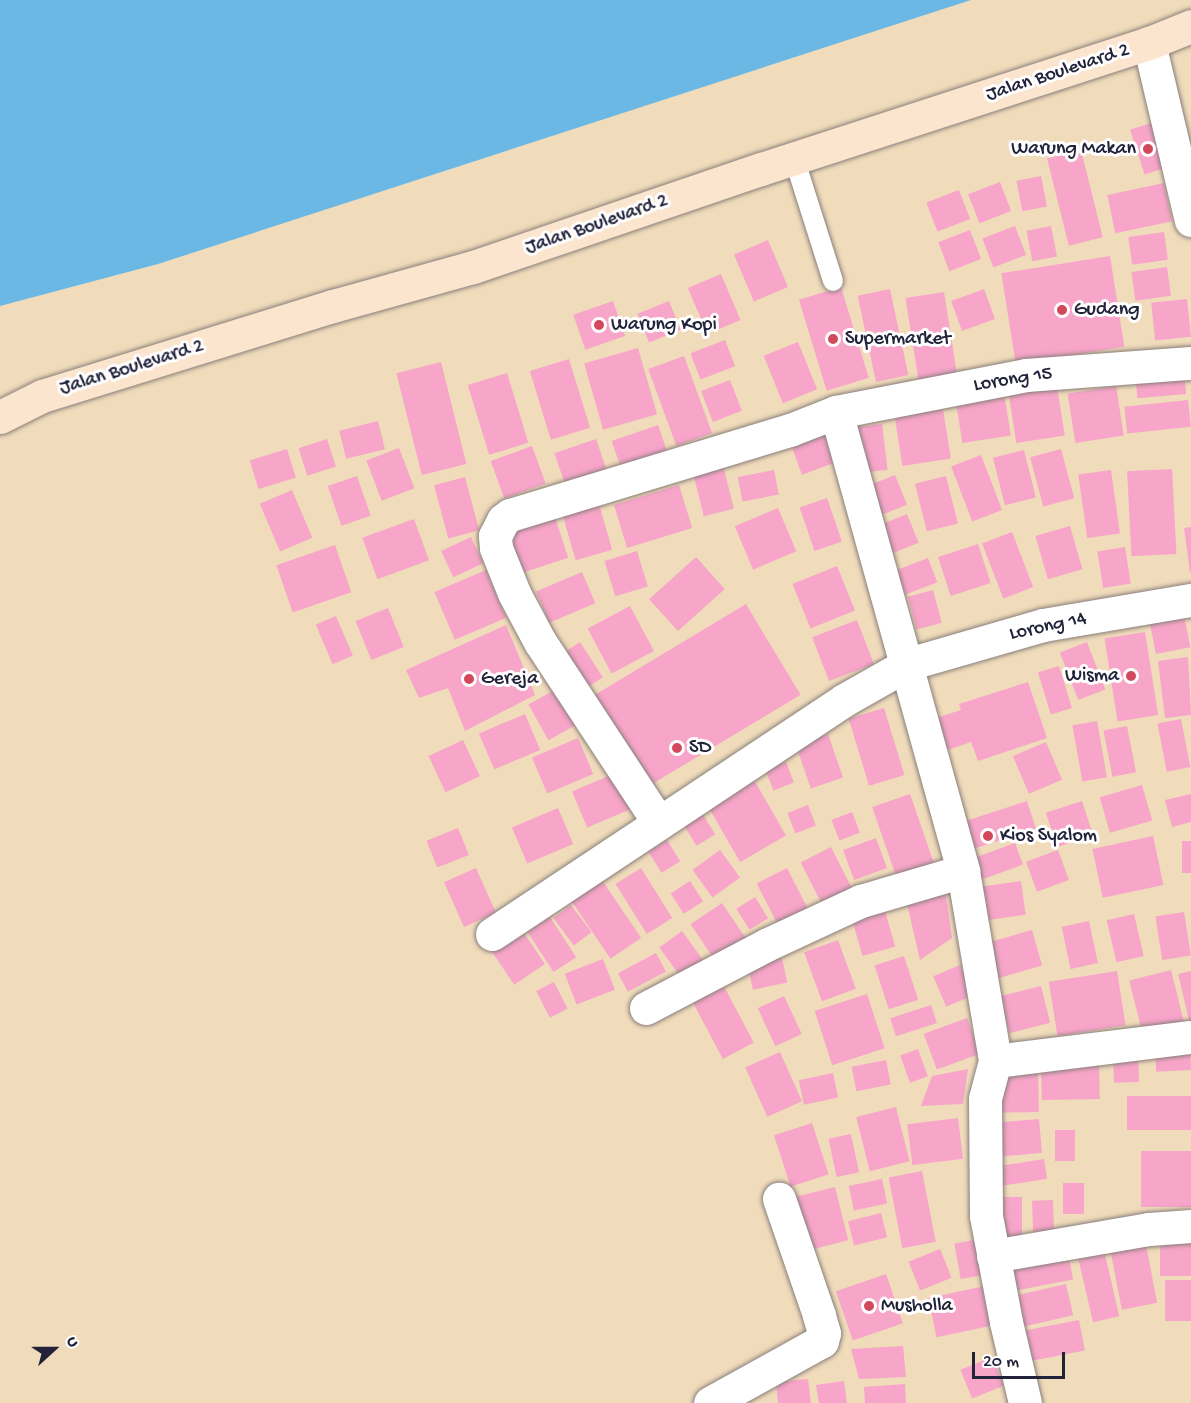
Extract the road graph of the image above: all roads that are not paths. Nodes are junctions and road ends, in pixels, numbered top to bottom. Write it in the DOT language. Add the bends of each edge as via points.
graph roads {
  1 [pos="1191,26"];
  2 [pos="1149,43"];
  3 [pos="794,158"];
  4 [pos="1191,220"];
  5 [pos="833,281"];
  6 [pos="1191,363"];
  7 [pos="836,412"];
  8 [pos="0,417"];
  9 [pos="1191,600"];
  10 [pos="908,664"];
  11 [pos="659,823"];
  12 [pos="963,871"];
  13 [pos="492,934"];
  14 [pos="646,1008"];
  15 [pos="1191,1037"];
  16 [pos="995,1061"];
  17 [pos="779,1199"];
  18 [pos="1191,1226"];
  19 [pos="993,1256"];
  20 [pos="710,1403"];
  21 [pos="1025,1403"];
  1 -- 2 [label="main road, Jalan Boulevard 2"];
  2 -- 3 [label="main road, Jalan Boulevard 2"];
  2 -- 4 [label="street"];
  3 -- 5 [label="lane"];
  3 -- 8 [label="main road, Jalan Boulevard 2" via="474,267 42,396"];
  6 -- 7 [label="street, Lorong 15" via="1026,375"];
  7 -- 10 [label="street"];
  7 -- 11 [label="street, Lorong 15" via="789,430 510,515 495,536 514,593 540,642"];
  9 -- 10 [label="street, Lorong 14" via="1043,626"];
  10 -- 11 [label="street, Lorong 14" via="844,700"];
  10 -- 12 [label="street"];
  11 -- 13 [label="street, Lorong 14"];
  12 -- 14 [label="street" via="861,901 765,945"];
  12 -- 16 [label="street"];
  15 -- 16 [label="street"];
  16 -- 19 [label="street" via="985,1100 986,1216"];
  17 -- 20 [label="street" via="819,1315 822,1341"];
  18 -- 19 [label="street" via="1149,1229"];
  19 -- 21 [label="street"];
}
